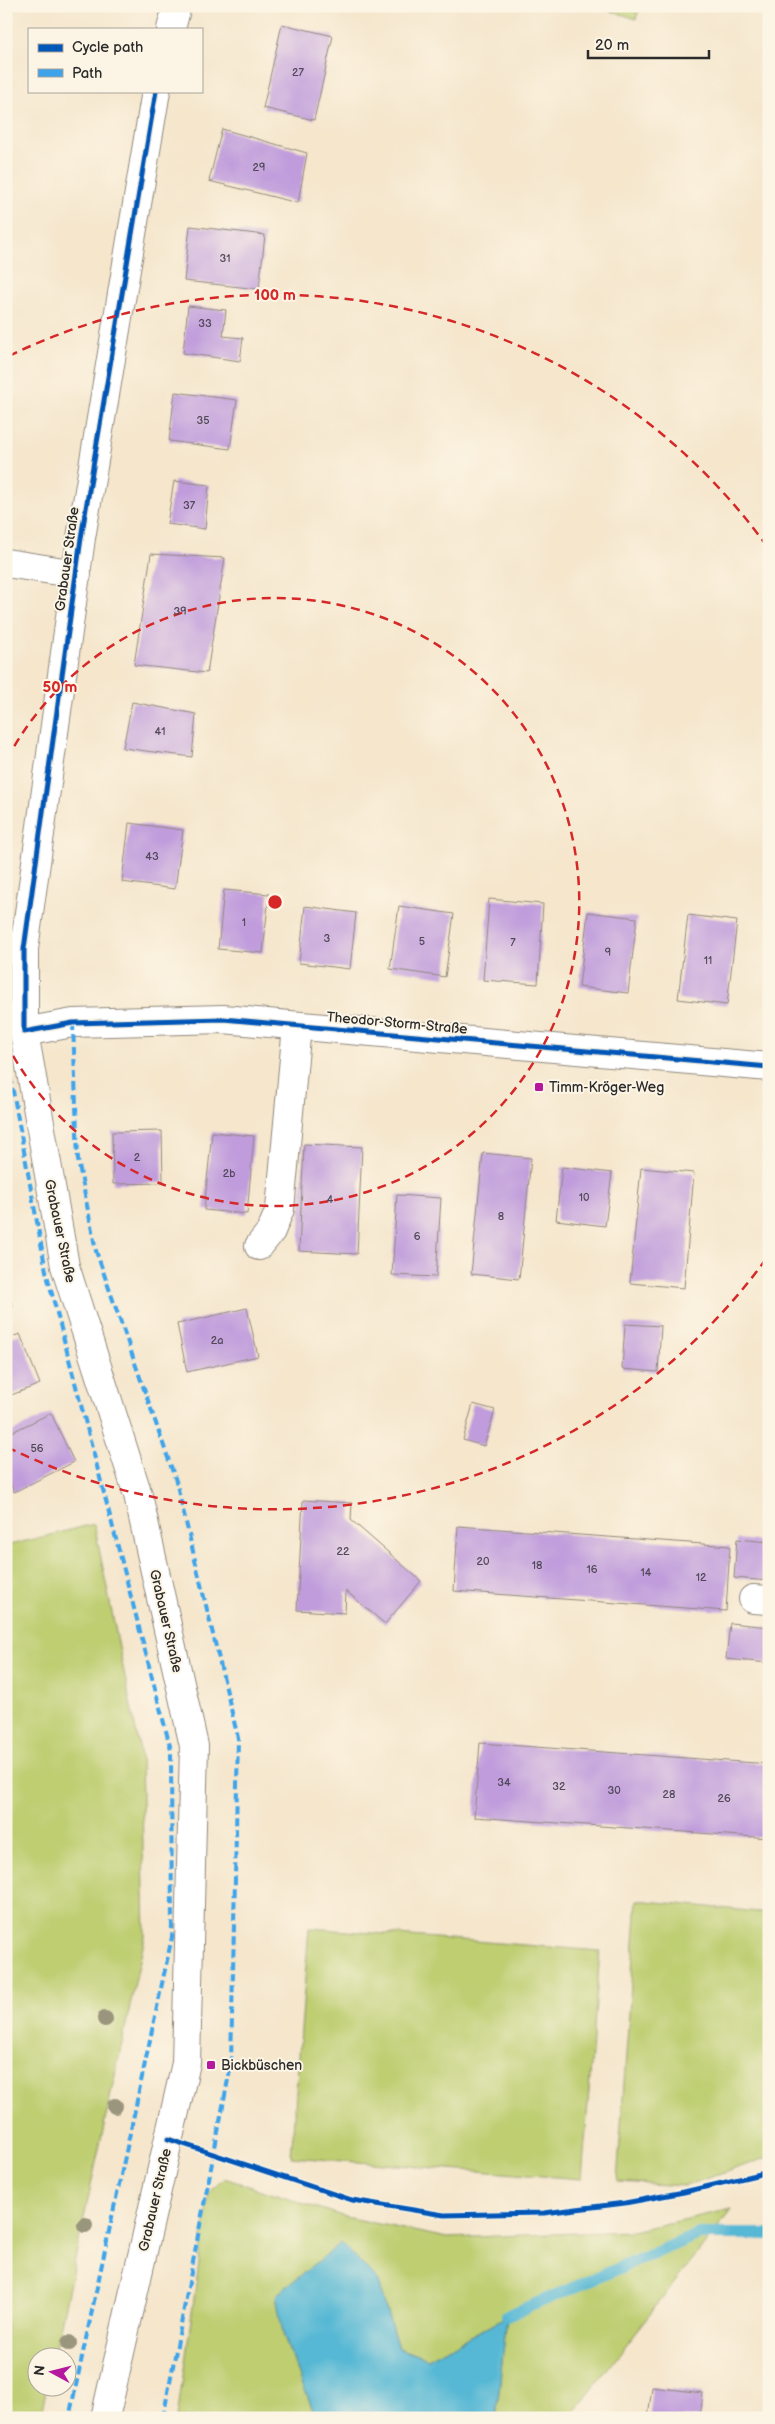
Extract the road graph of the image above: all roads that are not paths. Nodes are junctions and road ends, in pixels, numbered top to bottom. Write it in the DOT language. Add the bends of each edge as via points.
graph roads {
  1 [pos="176,6"];
  2 [pos="171,28"];
  3 [pos="156,92"];
  4 [pos="6,563"];
  5 [pos="76,574"];
  6 [pos="15,953"];
  7 [pos="297,1026"];
  8 [pos="24,1032"];
  9 [pos="769,1067"];
  10 [pos="259,1246"];
  11 [pos="105,2418"];
  1 -- 2 [label="main road"];
  3 -- 5 [label="main road, Grabauer Straße"];
  4 -- 5 [label="main road"];
  5 -- 6 [label="main road, Grabauer Straße"];
  6 -- 8 [label="main road, Grabauer Straße"];
  7 -- 8 [label="main road, Theodor-Storm-Straße" via="224,1019 176,1020 73,1023"];
  7 -- 9 [label="main road, Theodor-Storm-Straße"];
  7 -- 10 [label="main road" via="280,1210 271,1231"];
  8 -- 11 [label="main road, Grabauer Straße" via="64,1266 138,1495 194,1746 186,2063"];
}
